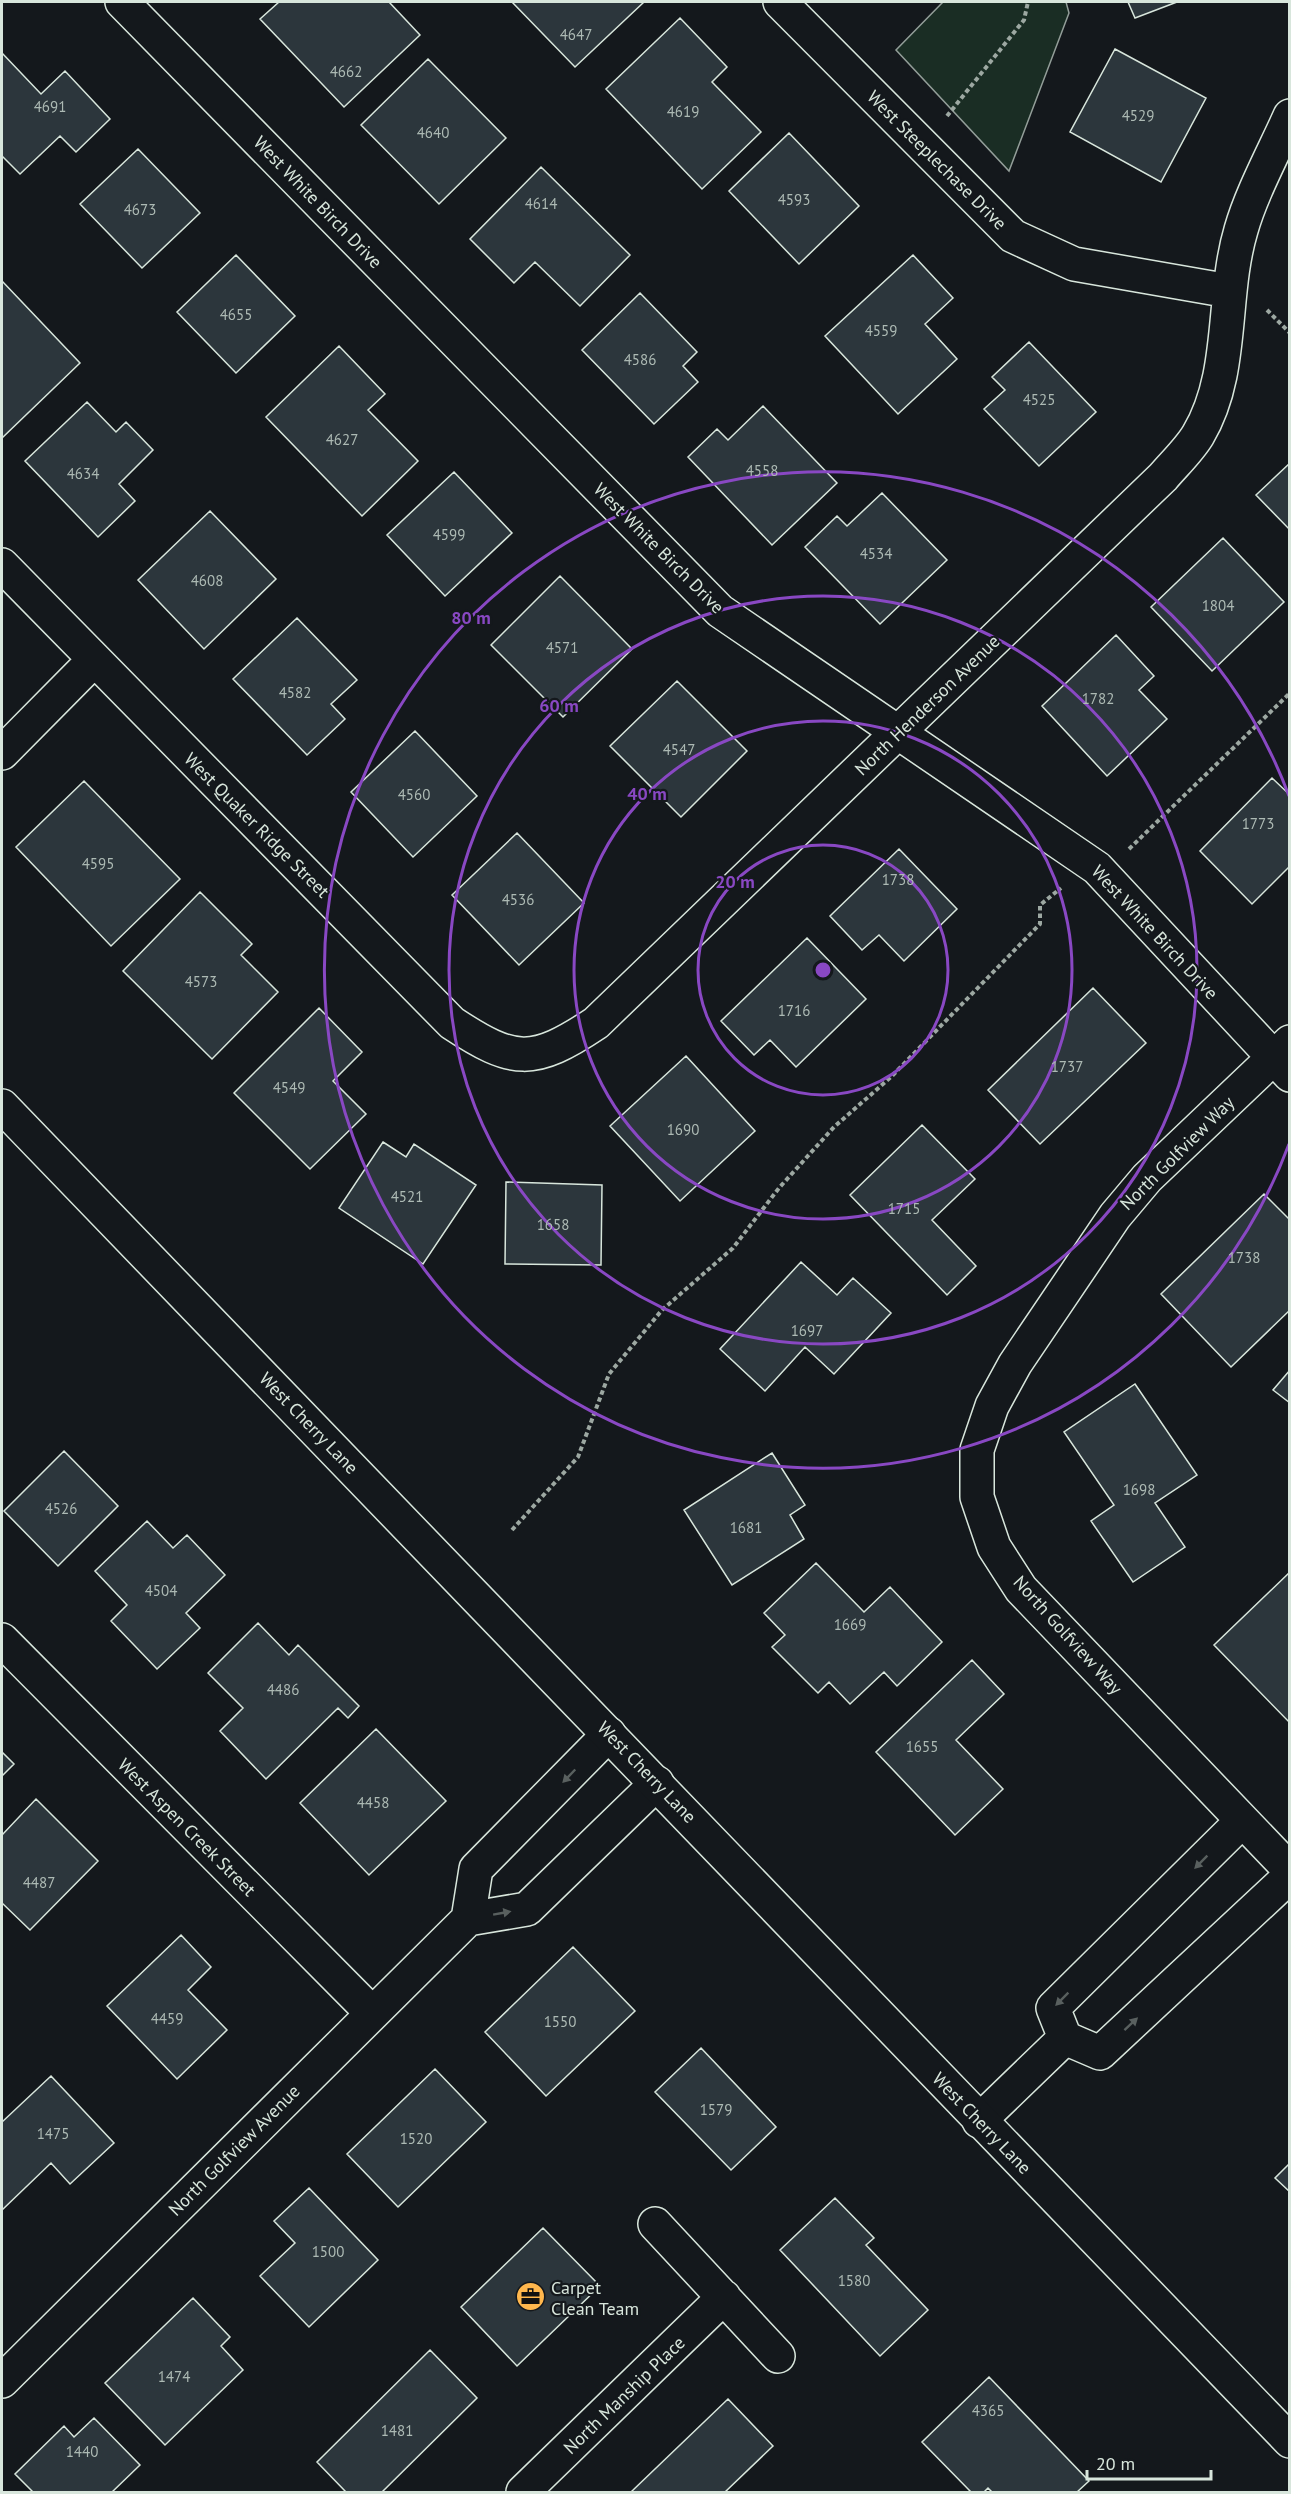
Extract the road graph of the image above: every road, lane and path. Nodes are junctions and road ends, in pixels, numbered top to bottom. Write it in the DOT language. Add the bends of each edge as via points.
graph roads {
  1 [pos="122,2"];
  2 [pos="780,2"];
  3 [pos="1028,2"];
  4 [pos="1290,116"];
  5 [pos="922,146"];
  6 [pos="1229,291"];
  7 [pos="1259,304"];
  8 [pos="1290,333"];
  9 [pos="2,565"];
  10 [pos="94,660"];
  11 [pos="1290,693"];
  12 [pos="898,733"];
  13 [pos="2,753"];
  14 [pos="1126,851"];
  15 [pos="1068,885"];
  16 [pos="532,1056"];
  17 [pos="1284,1059"];
  18 [pos="2,1106"];
  19 [pos="512,1530"];
  20 [pos="2,1640"];
  21 [pos="609,1734"];
  22 [pos="657,1783"];
  23 [pos="1242,1821"];
  24 [pos="1290,1870"];
  25 [pos="1290,1876"];
  26 [pos="468,1919"];
  27 [pos="372,2013"];
  28 [pos="1065,2038"];
  29 [pos="979,2121"];
  30 [pos="655,2224"];
  31 [pos="724,2298"];
  32 [pos="778,2356"];
  33 [pos="2,2381"];
  34 [pos="1290,2441"];
  35 [pos="523,2493"];
  1 -- 12 [label="street, West White Birch Drive" via="720,611"];
  2 -- 5 [label="street, West Steeplechase Drive"];
  3 -- 5 [label="path" via="1024,20"];
  4 -- 6 [label="street, North Henderson Avenue" via="1241,229"];
  5 -- 6 [label="street, West Steeplechase Drive" via="1013,236 1074,264"];
  6 -- 12 [label="street, North Henderson Avenue" via="1221,375 1197,437 1163,477"];
  7 -- 8 [label="path"];
  9 -- 10 [label="street, West Quaker Ridge Street"];
  10 -- 13 [label="street"];
  10 -- 16 [label="street, West Quaker Ridge Street" via="452,1023 489,1047"];
  11 -- 14 [label="path"];
  12 -- 16 [label="street, North Henderson Avenue" via="596,1023 564,1045"];
  12 -- 17 [label="street, West White Birch Drive" via="1097,868"];
  15 -- 19 [label="path" via="1058,888 1040,905 1040,924 891,1077 834,1127 779,1188 734,1248 662,1310 609,1374 578,1457"];
  17 -- 23 [label="street, North Golfview Way" via="1147,1178 1116,1216 1015,1364 992,1406 977,1450 977,1497 993,1546 1022,1589"];
  18 -- 21 [label="street, West Cherry Lane"];
  20 -- 27 [label="street, West Aspen Creek Street"];
  21 -- 22 [label="street, West Cherry Lane"];
  21 -- 26 [label="street, one-way" via="476,1869"];
  26 -- 22 [label="street, one-way" via="526,1909"];
  22 -- 29 [label="street, West Cherry Lane"];
  23 -- 24 [label="street, North Golfview Way"];
  23 -- 28 [label="street, one-way" via="1053,2008"];
  28 -- 25 [label="street, one-way" via="1100,2053"];
  26 -- 27 [label="street, North Golfview Avenue"];
  27 -- 33 [label="street, North Golfview Avenue"];
  28 -- 29 [label="street"];
  29 -- 34 [label="street, West Cherry Lane"];
  30 -- 31 [label="street"];
  31 -- 32 [label="street"];
  31 -- 35 [label="street, North Manship Place"];
}
